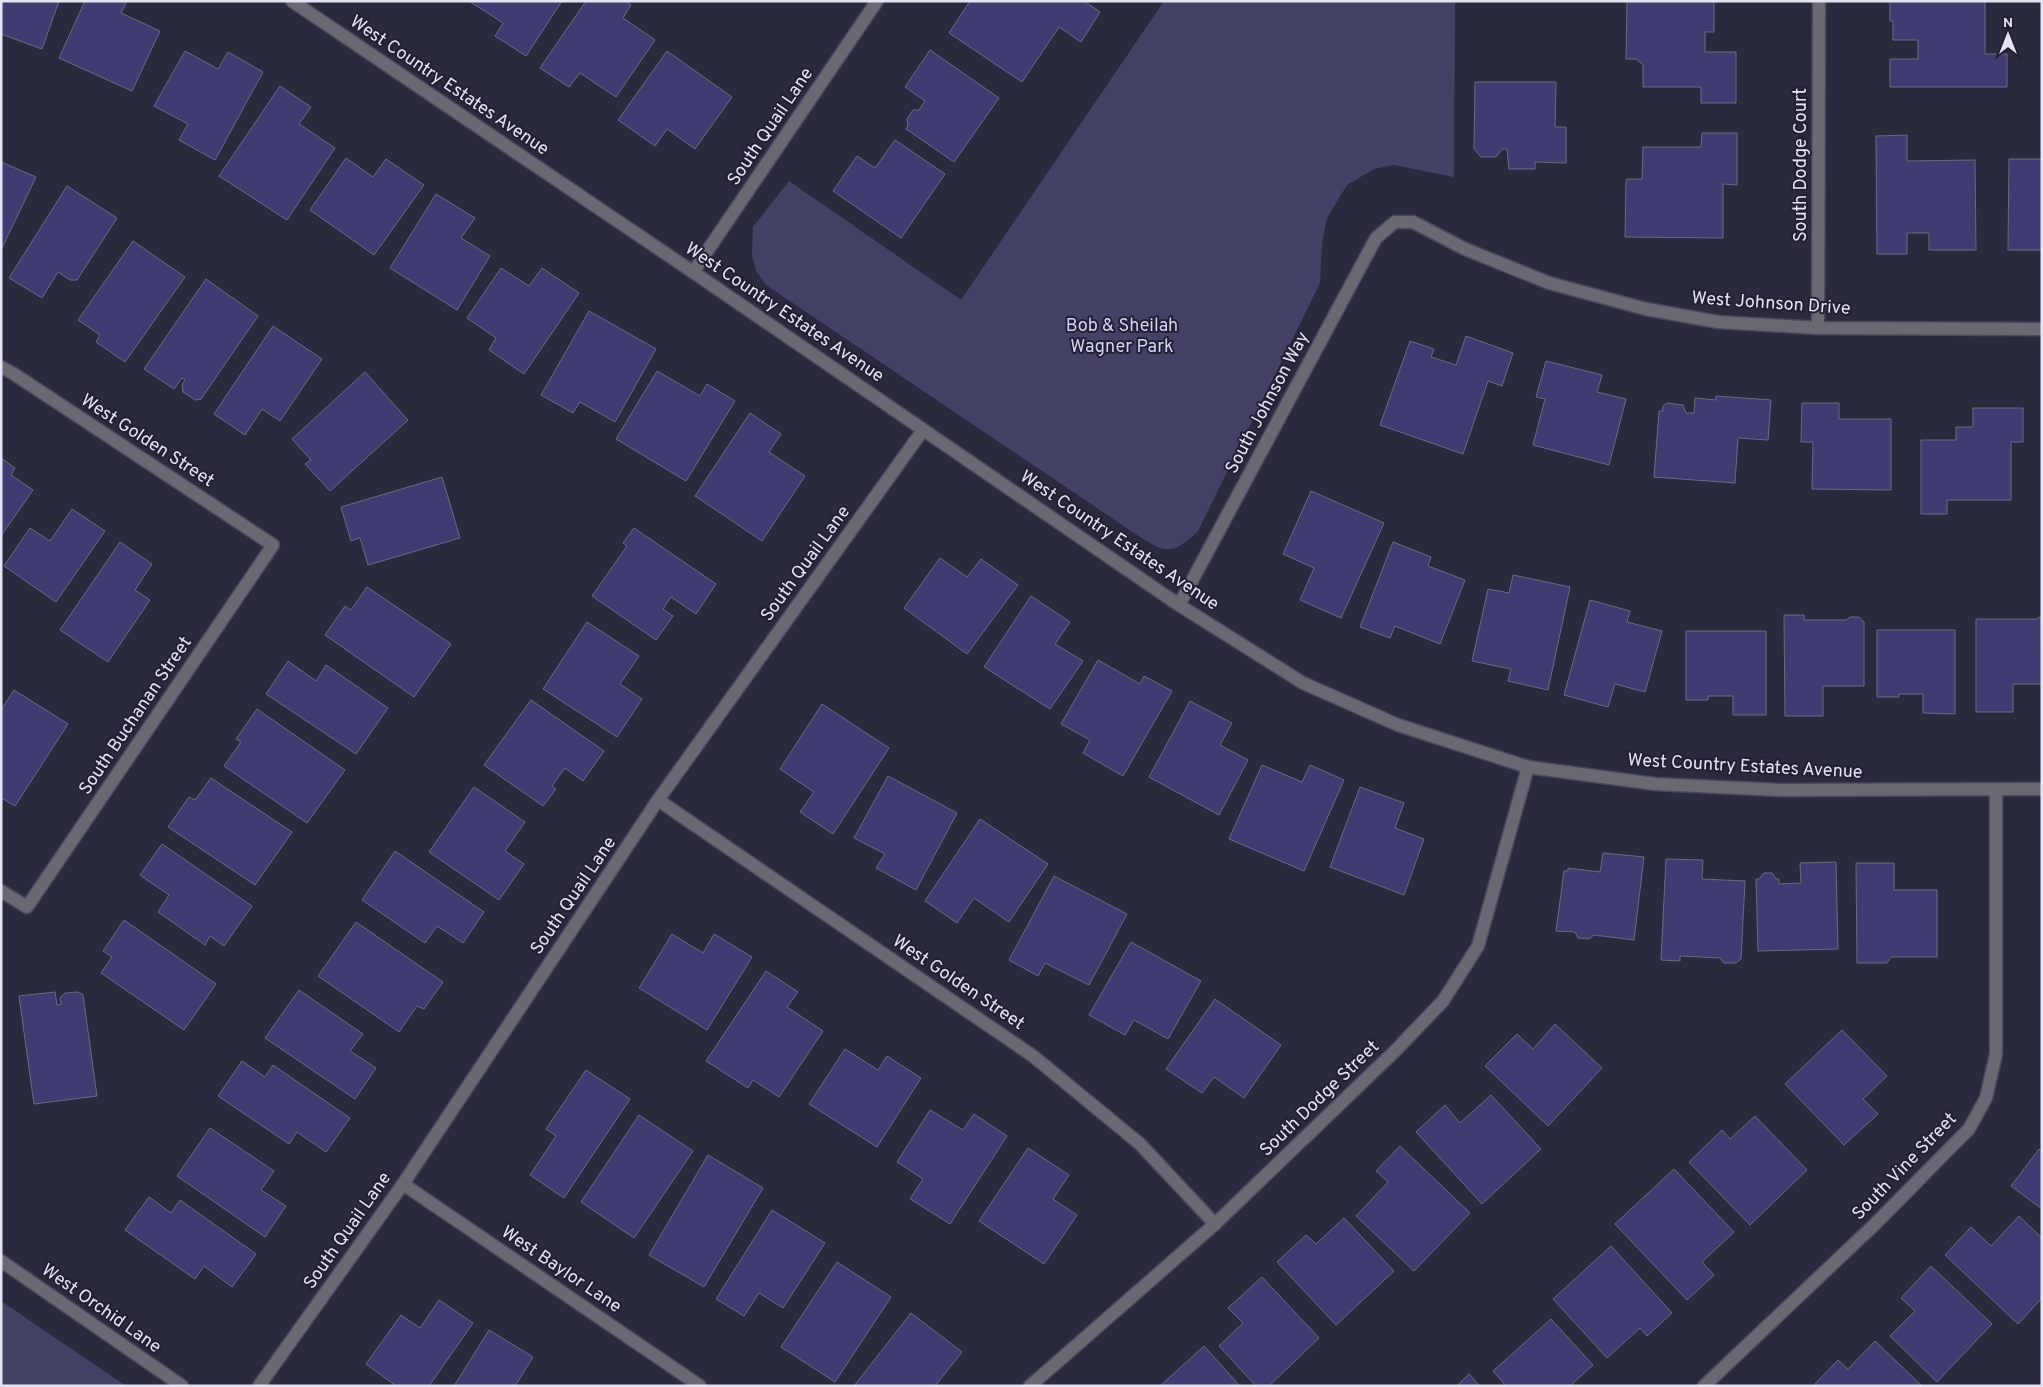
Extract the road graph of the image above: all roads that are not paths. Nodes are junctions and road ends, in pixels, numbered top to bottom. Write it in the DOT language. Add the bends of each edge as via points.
graph roads {
  1 [pos="292,1"];
  2 [pos="877,1"];
  3 [pos="1819,1"];
  4 [pos="1395,222"];
  5 [pos="693,272"];
  6 [pos="1818,328"];
  7 [pos="2042,329"];
  8 [pos="1,367"];
  9 [pos="924,430"];
  10 [pos="273,545"];
  11 [pos="1179,605"];
  12 [pos="1528,767"];
  13 [pos="2042,789"];
  14 [pos="1996,790"];
  15 [pos="658,800"];
  16 [pos="1,891"];
  17 [pos="403,1184"];
  18 [pos="1214,1224"];
  19 [pos="1,1261"];
  20 [pos="182,1386"];
  21 [pos="259,1386"];
  22 [pos="700,1386"];
  23 [pos="1030,1386"];
  24 [pos="1704,1386"];
  1 -- 5 [label="street, West Country Estates Avenue"];
  2 -- 5 [label="street, South Quail Lane"];
  3 -- 6 [label="street, South Dodge Court"];
  4 -- 6 [label="street, West Johnson Drive" via="1412,222 1465,249 1549,283 1646,309 1718,322"];
  4 -- 11 [label="street, South Johnson Way" via="1376,238"];
  5 -- 9 [label="street, West Country Estates Avenue"];
  6 -- 7 [label="street, West Johnson Drive"];
  8 -- 10 [label="street, West Golden Street"];
  9 -- 11 [label="street, West Country Estates Avenue"];
  9 -- 15 [label="street, South Quail Lane"];
  10 -- 16 [label="street, South Buchanan Street" via="27,907"];
  11 -- 12 [label="street, West Country Estates Avenue" via="1302,683 1398,725"];
  12 -- 14 [label="street, West Country Estates Avenue" via="1654,784 1781,790"];
  12 -- 18 [label="street, South Dodge Street" via="1478,946 1443,1001"];
  13 -- 14 [label="street, West Country Estates Avenue"];
  14 -- 24 [label="street, South Vine Street" via="1996,1054 1986,1098 1969,1129 1874,1226"];
  15 -- 17 [label="street, South Quail Lane"];
  15 -- 18 [label="street, West Golden Street" via="1033,1056 1140,1144"];
  17 -- 21 [label="street, South Quail Lane"];
  17 -- 22 [label="street, West Baylor Lane"];
  18 -- 23 [label="street, South Dodge Street"];
  19 -- 20 [label="street, West Orchid Lane"];
}
